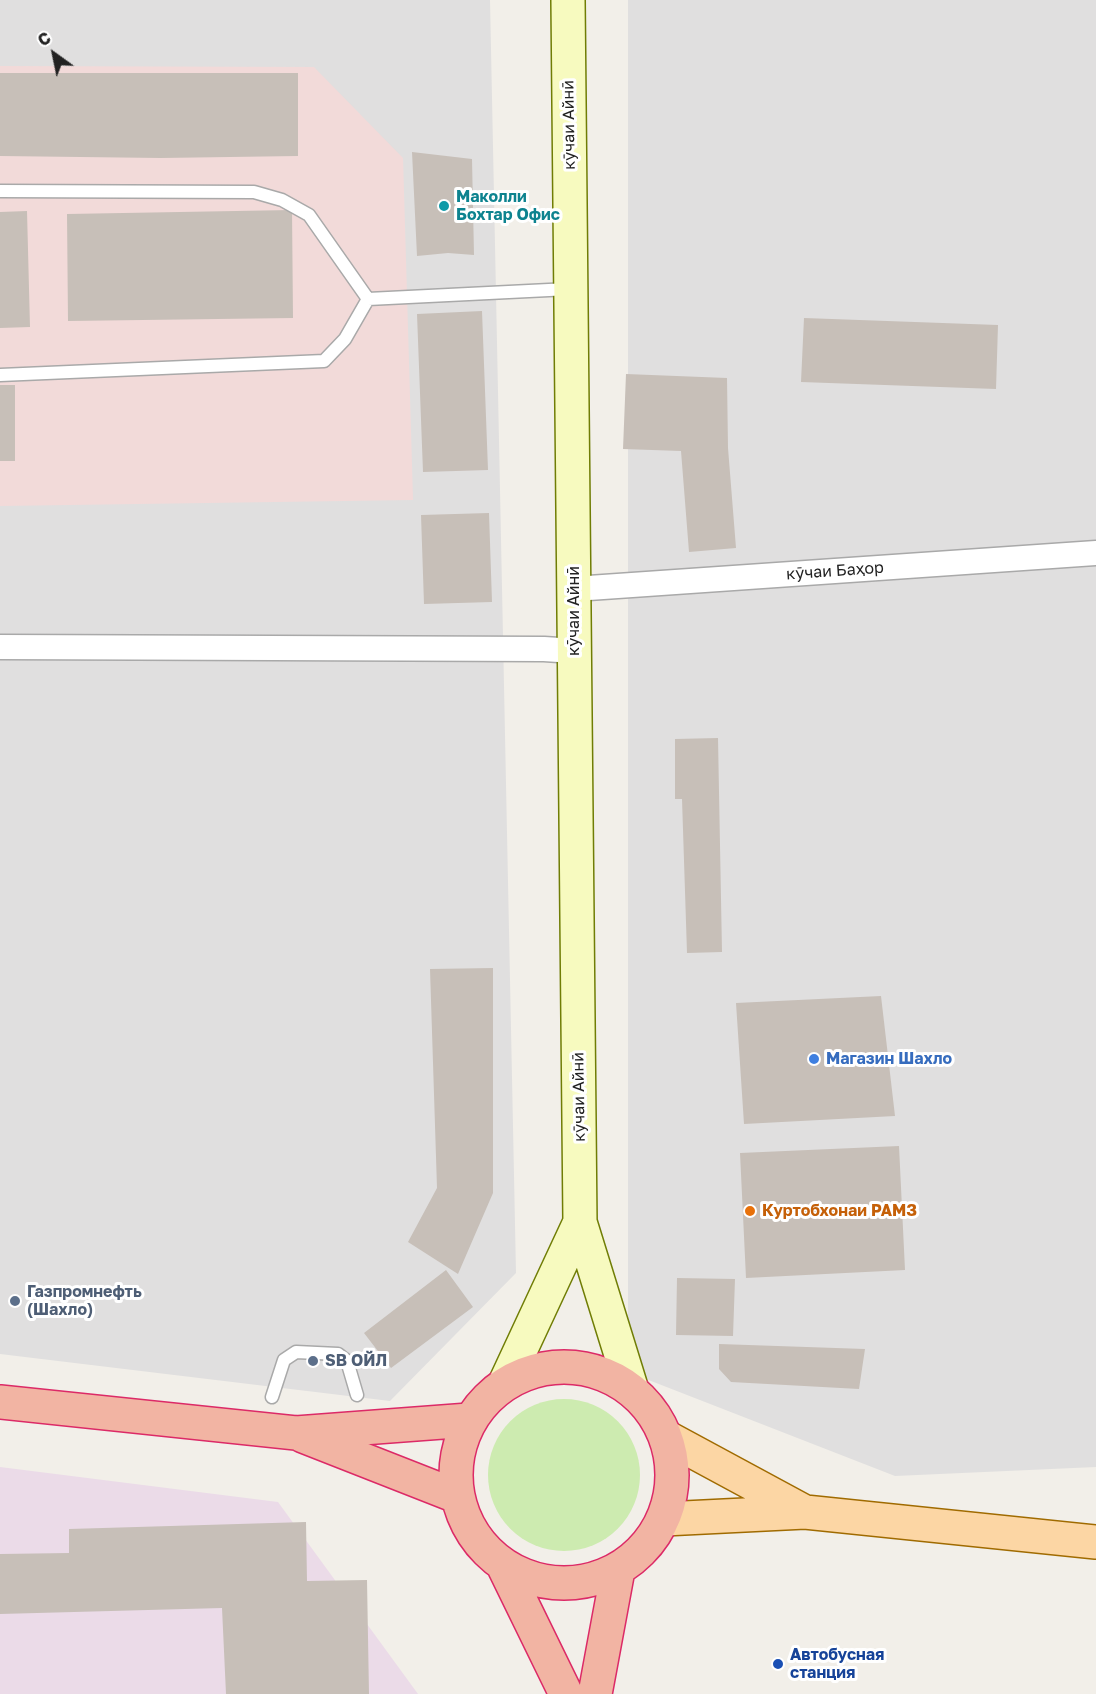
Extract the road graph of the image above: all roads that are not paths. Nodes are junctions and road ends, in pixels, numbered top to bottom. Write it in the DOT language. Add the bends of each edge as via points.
graph roads {
  1 [pos="568,0"];
  2 [pos="0,191"];
  3 [pos="571,289"];
  4 [pos="368,299"];
  5 [pos="0,375"];
  6 [pos="1096,553"];
  7 [pos="574,589"];
  8 [pos="0,647"];
  9 [pos="574,651"];
  10 [pos="580,1222"];
  11 [pos="506,1381"];
  12 [pos="631,1387"];
  13 [pos="357,1395"];
  14 [pos="272,1397"];
  15 [pos="0,1402"];
  16 [pos="469,1420"];
  17 [pos="296,1433"];
  18 [pos="668,1438"];
  19 [pos="456,1496"];
  20 [pos="805,1512"];
  21 [pos="664,1519"];
  22 [pos="1096,1542"];
  23 [pos="504,1567"];
  24 [pos="618,1570"];
  25 [pos="566,1694"];
  26 [pos="595,1694"];
  1 -- 3 [label="main road, кӯчаи Айнӣ"];
  2 -- 4 [label="lane" via="254,192 282,200 309,215"];
  3 -- 4 [label="lane"];
  3 -- 7 [label="main road, кӯчаи Айнӣ"];
  4 -- 5 [label="lane" via="345,339 324,361"];
  6 -- 7 [label="street, кӯчаи Баҳор"];
  7 -- 9 [label="main road, кӯчаи Айнӣ"];
  8 -- 9 [label="street"];
  9 -- 10 [label="main road, кӯчаи Айнӣ"];
  10 -- 11 [label="main road, кӯчаи Айнӣ"];
  10 -- 12 [label="main road, кӯчаи Айнӣ"];
  11 -- 12 [label="highway" via="570,1365"];
  11 -- 16 [label="highway" via="485,1398"];
  12 -- 18 [label="highway" via="653,1410"];
  13 -- 14 [label="lane" via="347,1360 338,1354 296,1352 284,1360"];
  15 -- 17 [label="highway"];
  16 -- 17 [label="highway"];
  16 -- 19 [label="highway" via="455,1457"];
  17 -- 19 [label="highway"];
  18 -- 20 [label="main road"];
  18 -- 21 [label="highway" via="674,1479"];
  19 -- 23 [label="highway" via="473,1536"];
  20 -- 21 [label="main road"];
  20 -- 22 [label="main road"];
  21 -- 24 [label="highway" via="645,1548"];
  23 -- 24 [label="highway" via="560,1584"];
  23 -- 25 [label="highway"];
  24 -- 26 [label="highway"];
}
